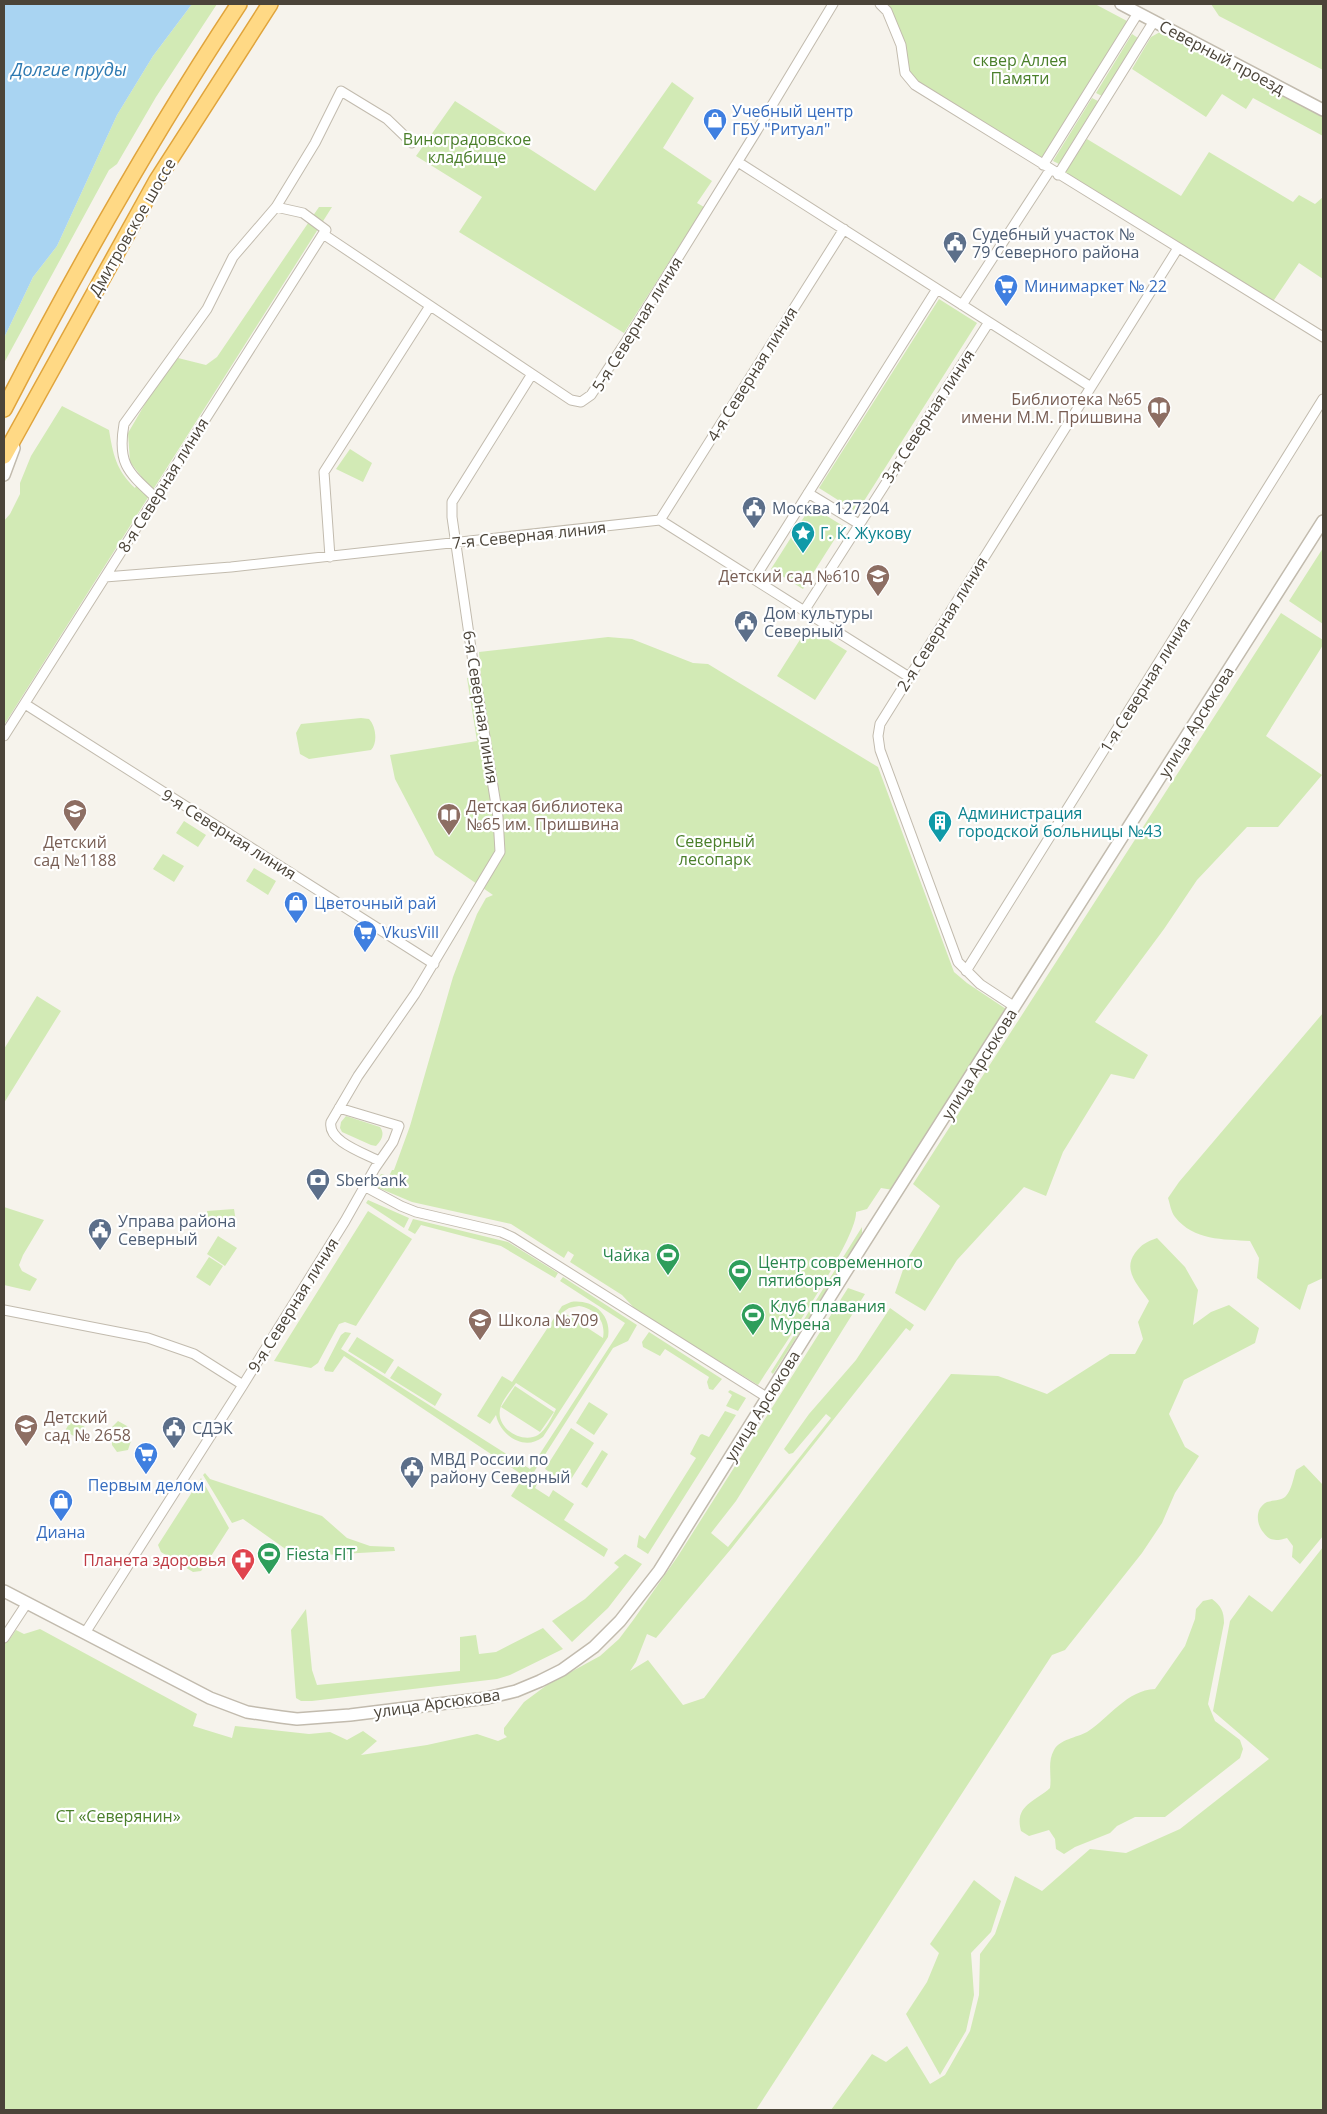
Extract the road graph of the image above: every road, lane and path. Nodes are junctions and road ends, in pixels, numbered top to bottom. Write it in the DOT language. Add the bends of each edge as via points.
graph roads {
  1 [pos="239,4"];
  2 [pos="270,4"];
  3 [pos="833,4"];
  4 [pos="880,4"];
  5 [pos="1121,4"];
  6 [pos="1138,13"];
  7 [pos="1154,21"];
  8 [pos="1323,110"];
  9 [pos="412,143"];
  10 [pos="738,162"];
  11 [pos="1051,170"];
  12 [pos="276,207"];
  13 [pos="844,229"];
  14 [pos="325,232"];
  15 [pos="1178,248"];
  16 [pos="937,289"];
  17 [pos="430,306"];
  18 [pos="962,306"];
  19 [pos="989,322"];
  20 [pos="1323,337"];
  21 [pos="532,374"];
  22 [pos="1090,387"];
  23 [pos="1323,399"];
  24 [pos="6,405"];
  25 [pos="30,410"];
  26 [pos="4,456"];
  27 [pos="4,474"];
  28 [pos="808,493"];
  29 [pos="156,498"];
  30 [pos="660,520"];
  31 [pos="1323,521"];
  32 [pos="859,524"];
  33 [pos="456,543"];
  34 [pos="330,557"];
  35 [pos="105,577"];
  36 [pos="754,579"];
  37 [pos="804,611"];
  38 [pos="909,677"];
  39 [pos="25,704"];
  40 [pos="4,736"];
  41 [pos="434,964"];
  42 [pos="966,971"];
  43 [pos="1015,1007"];
  44 [pos="339,1108"];
  45 [pos="379,1161"];
  46 [pos="364,1186"];
  47 [pos="4,1310"];
  48 [pos="243,1385"];
  49 [pos="768,1398"];
  50 [pos="4,1591"];
  51 [pos="27,1603"];
  52 [pos="85,1633"];
  53 [pos="4,1638"];
  1 -- 24 [label="highway, Дмитровское шоссе" via="155,135"];
  2 -- 25 [label="highway, Дмитровское шоссе" via="158,180"];
  3 -- 10 [label="street, 5-я Северная линия"];
  4 -- 11 [label="street" via="887,11 900,45 905,73 915,85"];
  5 -- 6 [label="street, Северный проезд"];
  6 -- 7 [label="street, Северный проезд"];
  6 -- 11 [label="street"];
  7 -- 8 [label="street, Северный проезд"];
  7 -- 11 [label="street"];
  9 -- 12 [label="street" via="387,119 341,91 315,143"];
  10 -- 13 [label="street"];
  10 -- 21 [label="street, 5-я Северная линия" via="591,395 581,402 571,400"];
  11 -- 15 [label="street"];
  11 -- 18 [label="street"];
  12 -- 14 [label="street, 5-я Северная линия" via="303,213"];
  12 -- 29 [label="street" via="232,257 207,309 124,424 120,445 128,470"];
  13 -- 16 [label="street"];
  13 -- 30 [label="street, 4-я Северная линия"];
  14 -- 17 [label="street, 5-я Северная линия"];
  14 -- 29 [label="street, 8-я Северная линия"];
  15 -- 20 [label="street"];
  15 -- 22 [label="street, 2-я Северная линия"];
  16 -- 18 [label="street"];
  16 -- 28 [label="street"];
  17 -- 21 [label="street, 5-я Северная линия"];
  17 -- 34 [label="street" via="324,472"];
  18 -- 19 [label="street"];
  19 -- 22 [label="street"];
  19 -- 32 [label="street, 3-я Северная линия"];
  21 -- 33 [label="street, 6-я Северная линия" via="452,502"];
  22 -- 38 [label="street, 2-я Северная линия"];
  23 -- 42 [label="street, 1-я Северная линия"];
  25 -- 26 [label="highway, Дмитровское шоссе"];
  25 -- 27 [label="street"];
  28 -- 32 [label="street"];
  28 -- 36 [label="street"];
  29 -- 35 [label="street, 8-я Северная линия"];
  30 -- 33 [label="street, 7-я Северная линия"];
  30 -- 36 [label="street"];
  31 -- 43 [label="street, улица Арсюкова"];
  32 -- 37 [label="street, 3-я Северная линия"];
  33 -- 34 [label="street, 7-я Северная линия"];
  33 -- 41 [label="street, 6-я Северная линия" via="498,817 500,852"];
  34 -- 35 [label="street, 7-я Северная линия"];
  35 -- 39 [label="street, 8-я Северная линия"];
  36 -- 37 [label="street"];
  37 -- 38 [label="street"];
  38 -- 42 [label="street, 2-я Северная линия" via="880,724 880,750 958,962"];
  39 -- 40 [label="street, 8-я Северная линия"];
  39 -- 41 [label="street, 9-я Северная линия"];
  41 -- 44 [label="street, 6-я Северная линия"];
  42 -- 43 [label="street, 2-я Северная линия"];
  43 -- 49 [label="street, улица Арсюкова"];
  44 -- 45 [label="street, 6-я Северная линия" via="331,1122 336,1139"];
  44 -- 45 [label="street" via="399,1126 393,1142"];
  45 -- 46 [label="street, 9-я Северная линия"];
  46 -- 48 [label="street, 9-я Северная линия"];
  46 -- 49 [label="street" via="416,1212 512,1237"];
  47 -- 48 [label="street, 9-я Северная линия" via="157,1340 194,1354"];
  48 -- 52 [label="street"];
  49 -- 52 [label="street, улица Арсюкова" via="659,1571 620,1621 580,1658 516,1691 487,1698 350,1715 296,1718 262,1715 210,1698"];
  50 -- 51 [label="street, улица Арсюкова"];
  51 -- 52 [label="street, улица Арсюкова"];
  51 -- 53 [label="street"];
}
